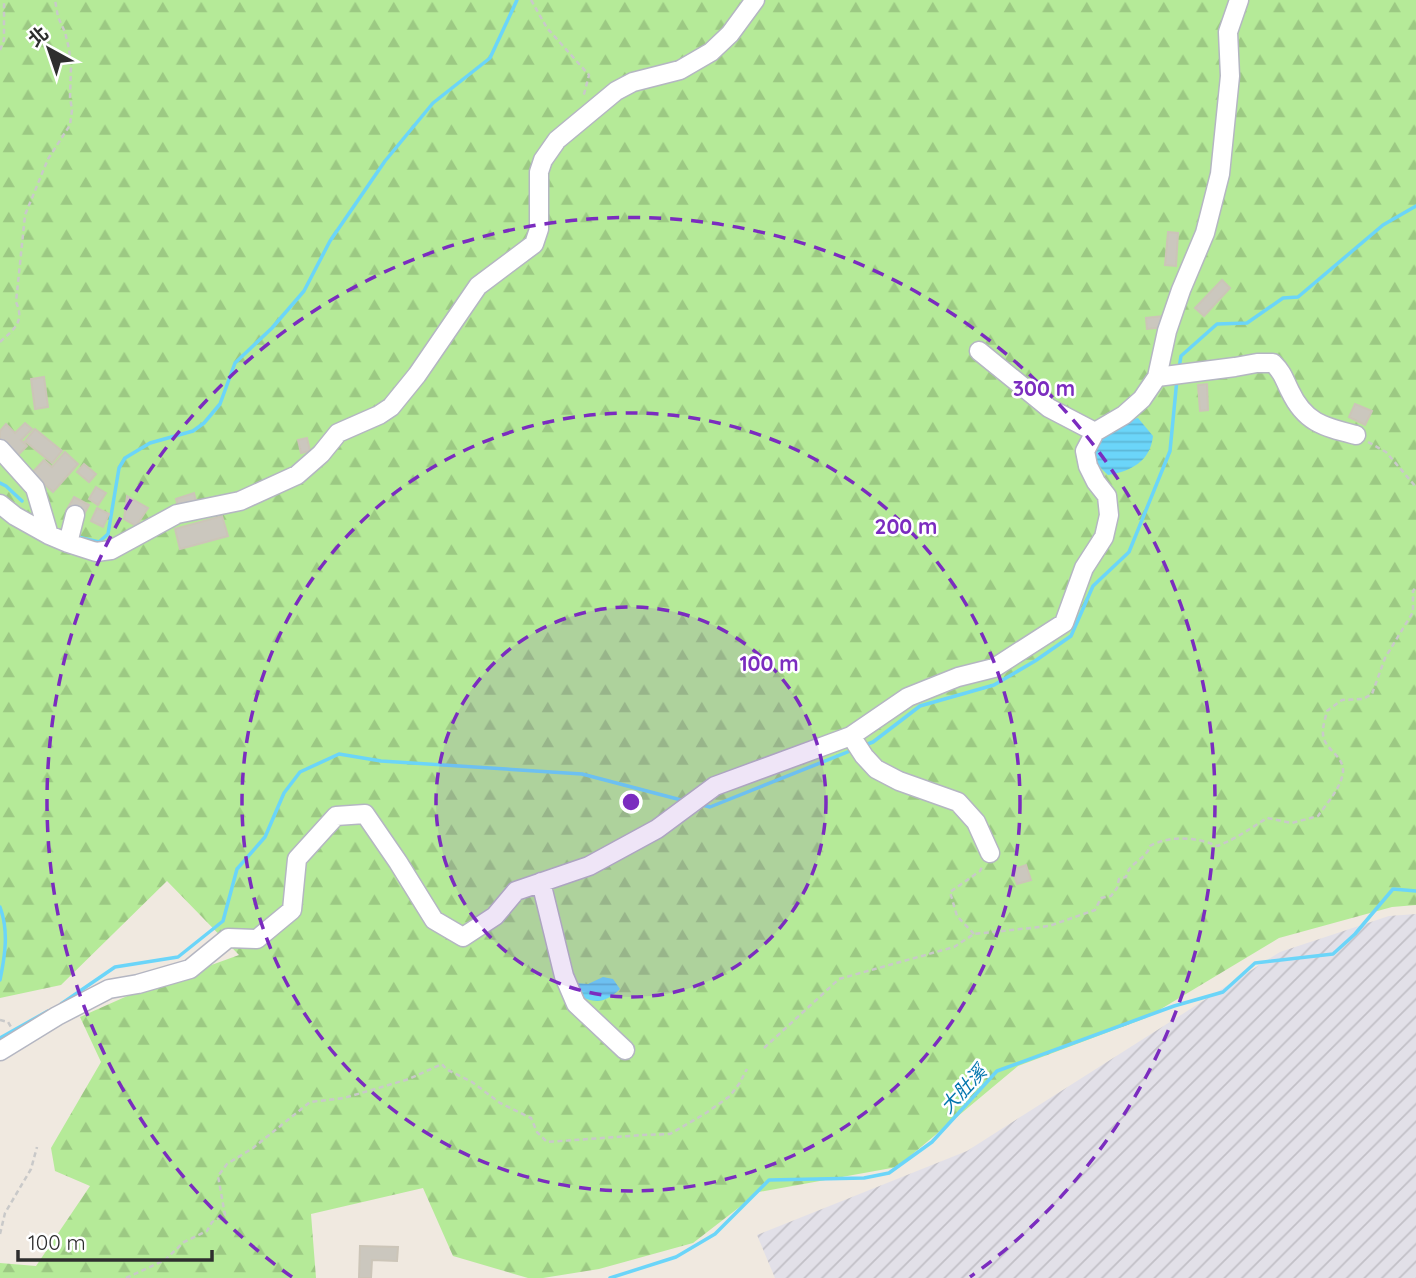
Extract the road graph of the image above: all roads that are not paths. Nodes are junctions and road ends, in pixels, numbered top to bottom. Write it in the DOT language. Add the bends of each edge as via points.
graph roads {
  1 [pos="755,0"];
  2 [pos="1239,0"];
  3 [pos="979,351"];
  4 [pos="1171,375"];
  5 [pos="1094,432"];
  6 [pos="1356,435"];
  7 [pos="0,449"];
  8 [pos="0,504"];
  9 [pos="75,515"];
  10 [pos="48,535"];
  11 [pos="68,543"];
  12 [pos="851,736"];
  13 [pos="990,853"];
  14 [pos="541,882"];
  15 [pos="625,1050"];
  16 [pos="0,1051"];
  1 -- 11 [label="street" via="711,52 680,70 615,91 557,139 539,172 539,229 534,244 478,286 391,407 338,433 297,475 240,501 177,514 111,550 96,552"];
  2 -- 4 [label="street" via="1228,32 1230,76 1220,174 1205,233 1167,331"];
  3 -- 5 [label="street" via="1049,408"];
  4 -- 5 [label="street" via="1124,415"];
  4 -- 6 [label="street" via="1273,363 1305,415 1328,428"];
  5 -- 12 [label="street" via="1085,451 1088,466 1107,496 1109,515 1104,537 1084,568 1064,622 994,668 908,697"];
  7 -- 10 [label="street" via="35,488"];
  8 -- 10 [label="street"];
  9 -- 11 [label="street"];
  10 -- 11 [label="street"];
  12 -- 13 [label="street" via="876,769 958,802 976,822"];
  12 -- 14 [label="street" via="715,786 657,829 589,866"];
  14 -- 15 [label="street" via="564,976 576,1004"];
  14 -- 16 [label="street" via="516,891 495,916 463,937 434,920 365,814 336,816 297,859 292,910 257,939 229,938 190,969 109,989"];
}
